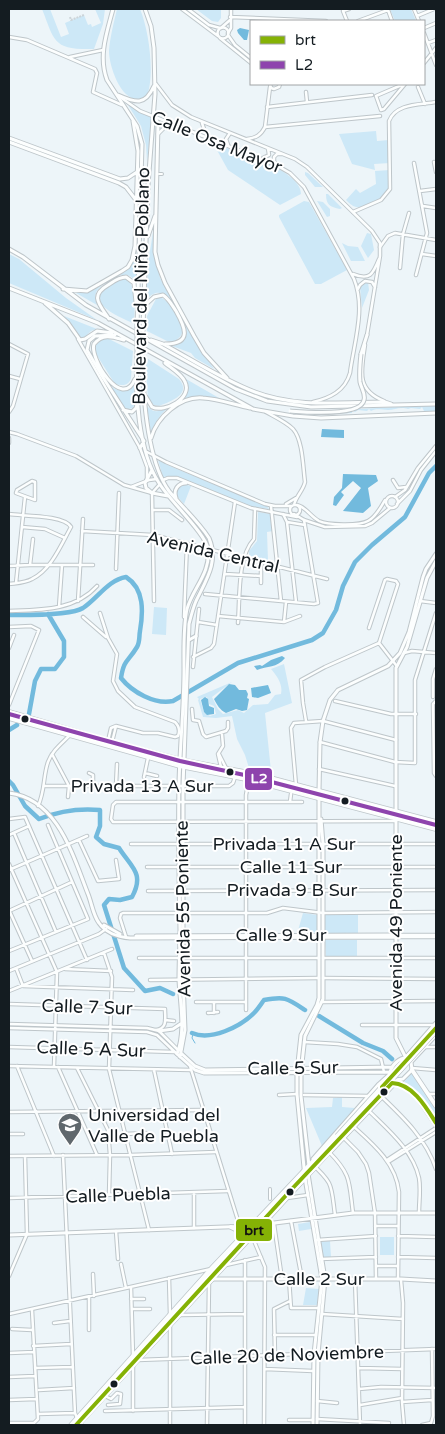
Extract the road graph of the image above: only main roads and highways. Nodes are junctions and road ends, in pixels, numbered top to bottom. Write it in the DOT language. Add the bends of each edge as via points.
graph roads {
  1 [pos="113,9"];
  2 [pos="145,9"];
  3 [pos="155,84"];
  4 [pos="117,95"];
  5 [pos="155,116"];
  6 [pos="132,117"];
  7 [pos="9,138"];
  8 [pos="9,142"];
  9 [pos="40,152"];
  10 [pos="137,171"];
  11 [pos="136,200"];
  12 [pos="156,213"];
  13 [pos="146,241"];
  14 [pos="9,250"];
  15 [pos="9,288"];
  16 [pos="63,288"];
  17 [pos="42,301"];
  18 [pos="143,307"];
  19 [pos="137,316"];
  20 [pos="109,319"];
  21 [pos="116,334"];
  22 [pos="367,335"];
  23 [pos="148,339"];
  24 [pos="128,340"];
  25 [pos="163,344"];
  26 [pos="159,358"];
  27 [pos="136,376"];
  28 [pos="227,378"];
  29 [pos="143,380"];
  30 [pos="137,402"];
  31 [pos="436,404"];
  32 [pos="394,405"];
  33 [pos="253,408"];
  34 [pos="123,410"];
  35 [pos="277,413"];
  36 [pos="435,414"];
  37 [pos="151,439"];
  38 [pos="144,442"];
  39 [pos="140,448"];
  40 [pos="152,470"];
  41 [pos="186,483"];
  42 [pos="168,496"];
  43 [pos="178,500"];
  44 [pos="436,554"];
  45 [pos="436,561"];
  46 [pos="419,601"];
  47 [pos="196,636"];
  48 [pos="189,640"];
  49 [pos="395,663"];
  50 [pos="186,676"];
  51 [pos="9,712"];
  52 [pos="9,718"];
  53 [pos="182,760"];
  54 [pos="181,766"];
  55 [pos="319,791"];
  56 [pos="9,792"];
  57 [pos="319,798"];
  58 [pos="396,812"];
  59 [pos="396,820"];
  60 [pos="436,822"];
  61 [pos="436,830"];
  62 [pos="321,936"];
  63 [pos="396,936"];
  64 [pos="181,937"];
  65 [pos="321,978"];
  66 [pos="181,979"];
  67 [pos="182,1022"];
  68 [pos="436,1025"];
  69 [pos="157,1032"];
  70 [pos="436,1033"];
  71 [pos="178,1053"];
  72 [pos="406,1058"];
  73 [pos="411,1062"];
  74 [pos="299,1067"];
  75 [pos="392,1067"];
  76 [pos="194,1069"];
  77 [pos="412,1069"];
  78 [pos="383,1070"];
  79 [pos="221,1071"];
  80 [pos="299,1072"];
  81 [pos="390,1073"];
  82 [pos="194,1077"];
  83 [pos="398,1081"];
  84 [pos="436,1106"];
  85 [pos="436,1126"];
  86 [pos="340,1137"];
  87 [pos="311,1166"];
  88 [pos="307,1176"];
  89 [pos="436,1213"];
  90 [pos="314,1218"];
  91 [pos="261,1225"];
  92 [pos="251,1226"];
  93 [pos="231,1227"];
  94 [pos="9,1235"];
  95 [pos="238,1240"];
  96 [pos="215,1276"];
  97 [pos="203,1279"];
  98 [pos="324,1279"];
  99 [pos="436,1281"];
  100 [pos="316,1354"];
  101 [pos="315,1420"];
  102 [pos="80,1424"];
  103 [pos="71,1425"];
  104 [pos="313,1425"];
  105 [pos="317,1425"];
  1 -- 4 [label="main road, Boulevard del Niño Poblano" via="102,62"];
  2 -- 3 [label="main road, Boulevard del Niño Poblano" via="154,48"];
  3 -- 4 [label="main road" via="150,95 140,101 130,101"];
  3 -- 5 [label="main road, Boulevard del Niño Poblano"];
  4 -- 6 [label="main road, Boulevard del Niño Poblano"];
  5 -- 12 [label="main road" via="158,124"];
  5 -- 13 [label="main road, Boulevard del Niño Poblano"];
  6 -- 10 [label="main road" via="137,138"];
  6 -- 19 [label="main road, Boulevard del Niño Poblano" via="142,144"];
  7 -- 9 [label="main road"];
  8 -- 9 [label="main road"];
  9 -- 10 [label="main road" via="120,178 128,178"];
  9 -- 11 [label="main road" via="119,183"];
  10 -- 11 [label="main road"];
  11 -- 16 [label="main road" via="135,246 128,267 87,290"];
  12 -- 13 [label="main road"];
  12 -- 28 [label="main road" via="155,252 161,275 204,353"];
  13 -- 18 [label="main road, Boulevard del Niño Poblano"];
  14 -- 16 [label="main road"];
  15 -- 17 [label="main road"];
  16 -- 20 [label="main road"];
  17 -- 21 [label="main road"];
  17 -- 21 [label="main road" via="68,323 78,338 83,340 97,331"];
  18 -- 25 [label="main road" via="154,296 163,295 184,326 186,331 181,340"];
  18 -- 29 [label="main road, Boulevard del Niño Poblano, bridge"];
  19 -- 20 [label="main road" via="134,283 126,277 101,289 98,294 99,303"];
  19 -- 27 [label="main road, Boulevard del Niño Poblano, bridge"];
  20 -- 23 [label="main road"];
  21 -- 24 [label="main road"];
  21 -- 34 [label="main road" via="95,336 88,350"];
  22 -- 35 [label="main road, bridge" via="361,354 360,380 365,396 360,408"];
  23 -- 25 [label="main road"];
  23 -- 32 [label="main road" via="236,389 268,401 311,407"];
  24 -- 26 [label="main road"];
  24 -- 27 [label="main road" via="102,337 94,344 93,352 114,386 128,388"];
  25 -- 28 [label="main road"];
  26 -- 29 [label="main road" via="184,379 187,388 184,396 164,409 156,409 147,401"];
  26 -- 33 [label="main road"];
  27 -- 30 [label="main road, Boulevard del Niño Poblano"];
  28 -- 32 [label="main road" via="272,397"];
  29 -- 37 [label="main road, Boulevard del Niño Poblano"];
  30 -- 34 [label="main road" via="134,411"];
  30 -- 38 [label="main road, Boulevard del Niño Poblano"];
  31 -- 32 [label="main road"];
  33 -- 35 [label="main road"];
  33 -- 37 [label="main road" via="210,398 192,399 161,418"];
  34 -- 38 [label="main road"];
  35 -- 36 [label="main road" via="321,418"];
  37 -- 43 [label="main road, Boulevard del Niño Poblano" via="162,480"];
  38 -- 39 [label="main road"];
  38 -- 40 [label="main road, Boulevard del Niño Poblano"];
  40 -- 42 [label="main road, Boulevard del Niño Poblano"];
  40 -- 42 [label="main road" via="145,487 152,493"];
  41 -- 43 [label="main road" via="179,484 175,490"];
  42 -- 50 [label="main road, Boulevard del Niño Poblano" via="200,532 209,557 206,571 187,610 184,630"];
  43 -- 48 [label="main road, Boulevard del Niño Poblano" via="209,538 214,558 195,604 189,624"];
  44 -- 46 [label="main road" via="426,569"];
  45 -- 46 [label="main road"];
  46 -- 49 [label="main road"];
  46 -- 49 [label="main road" via="404,653"];
  47 -- 48 [label="main road"];
  48 -- 50 [label="main road"];
  49 -- 55 [label="main road" via="338,690 330,700 320,742"];
  49 -- 58 [label="main road, Avenida 49 Poniente"];
  50 -- 53 [label="main road"];
  51 -- 53 [label="main road"];
  52 -- 54 [label="main road"];
  53 -- 54 [label="main road, Avenida 55 Poniente"];
  53 -- 55 [label="main road"];
  54 -- 57 [label="main road"];
  54 -- 64 [label="main road, Avenida 55 Poniente"];
  55 -- 57 [label="main road"];
  55 -- 58 [label="main road"];
  56 -- 64 [label="main road, Calle 9 Sur" via="28,798 56,820 95,916 108,930 126,936"];
  57 -- 59 [label="main road"];
  57 -- 62 [label="main road"];
  58 -- 59 [label="main road, Avenida 49 Poniente"];
  58 -- 60 [label="main road"];
  59 -- 61 [label="main road"];
  59 -- 63 [label="main road, Avenida 49 Poniente"];
  62 -- 63 [label="main road, Calle 9 Sur"];
  62 -- 64 [label="main road, Calle 9 Sur"];
  62 -- 65 [label="main road"];
  63 -- 72 [label="main road, Avenida 49 Poniente" via="396,1041"];
  64 -- 66 [label="main road, Avenida 55 Poniente"];
  65 -- 74 [label="main road" via="322,1002 306,1033"];
  65 -- 74 [label="main road" via="319,1002 300,1035"];
  66 -- 67 [label="main road, Avenida 55 Poniente"];
  66 -- 71 [label="main road, Avenida 55 Poniente" via="186,1030"];
  67 -- 69 [label="main road" via="173,1029"];
  67 -- 71 [label="main road, Avenida 55 Poniente"];
  68 -- 72 [label="main road"];
  68 -- 86 [label="main road, bridge"];
  70 -- 73 [label="main road"];
  70 -- 86 [label="main road, bridge"];
  71 -- 76 [label="main road"];
  71 -- 76 [label="main road"];
  72 -- 73 [label="main road"];
  72 -- 75 [label="main road"];
  73 -- 77 [label="main road"];
  74 -- 78 [label="main road, Calle 5 Sur"];
  74 -- 79 [label="main road, Calle 5 Sur"];
  74 -- 80 [label="main road"];
  75 -- 78 [label="main road, Calle 5 Sur"];
  75 -- 81 [label="main road"];
  76 -- 79 [label="main road, Calle 5 Sur"];
  76 -- 79 [label="main road, Calle 5 Sur"];
  76 -- 82 [label="main road"];
  77 -- 83 [label="main road"];
  77 -- 84 [label="main road"];
  78 -- 80 [label="main road, Calle 5 Sur"];
  78 -- 81 [label="main road, Calle 5 Sur"];
  79 -- 80 [label="main road, Calle 5 Sur"];
  80 -- 87 [label="main road"];
  80 -- 87 [label="main road" via="297,1094"];
  81 -- 83 [label="main road"];
  81 -- 87 [label="main road"];
  83 -- 85 [label="main road" via="418,1098"];
  83 -- 86 [label="main road"];
  86 -- 87 [label="main road"];
  86 -- 87 [label="main road"];
  87 -- 88 [label="main road"];
  87 -- 88 [label="main road"];
  87 -- 92 [label="main road"];
  88 -- 90 [label="main road"];
  88 -- 90 [label="main road"];
  88 -- 91 [label="main road"];
  89 -- 90 [label="main road" via="353,1213"];
  90 -- 91 [label="main road"];
  90 -- 98 [label="main road"];
  91 -- 92 [label="main road"];
  91 -- 96 [label="main road"];
  92 -- 93 [label="main road"];
  92 -- 95 [label="main road"];
  93 -- 94 [label="main road"];
  93 -- 95 [label="main road" via="238,1233"];
  95 -- 97 [label="main road"];
  96 -- 97 [label="main road, Calle 2 Sur"];
  96 -- 98 [label="main road, Calle 2 Sur" via="246,1280"];
  96 -- 102 [label="main road"];
  97 -- 103 [label="main road"];
  98 -- 99 [label="main road, Calle 2 Sur"];
  98 -- 100 [label="main road"];
  98 -- 100 [label="main road"];
  100 -- 101 [label="main road"];
  100 -- 101 [label="main road" via="313,1371"];
  101 -- 104 [label="main road"];
  101 -- 105 [label="main road"];
}
